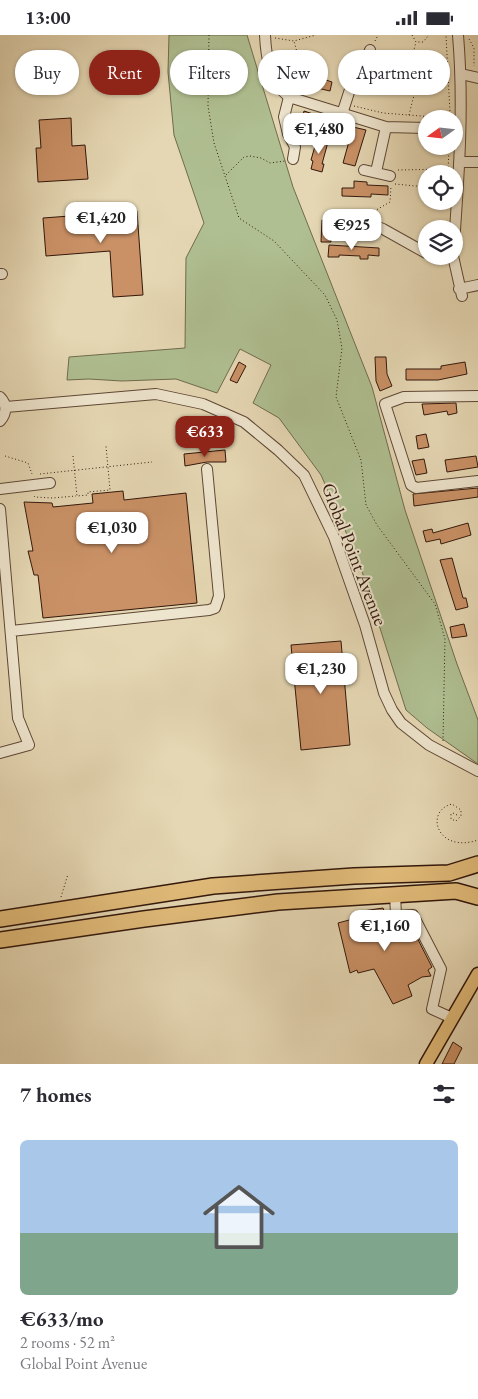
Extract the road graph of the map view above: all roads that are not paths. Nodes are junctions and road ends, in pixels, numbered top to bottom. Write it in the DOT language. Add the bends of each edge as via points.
graph roads {
  1 [pos="458,35"];
  2 [pos="265,36"];
  3 [pos="461,74"];
  4 [pos="476,77"];
  5 [pos="348,95"];
  6 [pos="289,97"];
  7 [pos="458,110"];
  8 [pos="342,114"];
  9 [pos="386,127"];
  10 [pos="418,128"];
  11 [pos="459,155"];
  12 [pos="293,159"];
  13 [pos="460,162"];
  14 [pos="478,162"];
  15 [pos="364,170"];
  16 [pos="376,172"];
  17 [pos="390,176"];
  18 [pos="360,220"];
  19 [pos="456,220"];
  20 [pos="418,249"];
  21 [pos="455,265"];
  22 [pos="478,285"];
  23 [pos="478,396"];
  24 [pos="0,397"];
  25 [pos="6,407"];
  26 [pos="0,421"];
  27 [pos="207,469"];
  28 [pos="478,481"];
  29 [pos="50,483"];
  30 [pos="0,489"];
  31 [pos="0,509"];
  32 [pos="11,631"];
  33 [pos="0,753"];
  34 [pos="478,771"];
  35 [pos="478,864"];
  36 [pos="396,893"];
  37 [pos="478,897"];
  38 [pos="57,910"];
  39 [pos="0,919"];
  40 [pos="59,931"];
  41 [pos="0,940"];
  42 [pos="478,974"];
  43 [pos="452,1018"];
  44 [pos="426,1064"];
  1 -- 3 [label="street"];
  2 -- 6 [label="street" via="270,70 279,89"];
  3 -- 4 [label="street"];
  3 -- 7 [label="street"];
  5 -- 8 [label="street"];
  6 -- 8 [label="street"];
  6 -- 12 [label="street" via="284,117 295,147"];
  8 -- 9 [label="street"];
  9 -- 10 [label="street"];
  9 -- 16 [label="street"];
  11 -- 13 [label="street"];
  13 -- 14 [label="street"];
  13 -- 19 [label="street"];
  15 -- 16 [label="street"];
  16 -- 17 [label="street"];
  18 -- 20 [label="street"];
  21 -- 22 [label="street" via="460,292"];
  23 -- 28 [label="street" via="404,397 385,404 411,485 416,488"];
  24 -- 25 [label="street"];
  25 -- 26 [label="street"];
  25 -- 34 [label="street, Global Point Avenue" via="156,394 203,404 244,422 304,475 334,537 392,710 415,734"];
  27 -- 32 [label="street" via="219,596 215,607"];
  29 -- 30 [label="street"];
  31 -- 32 [label="street"];
  32 -- 33 [label="street" via="18,718 29,745"];
  35 -- 38 [label="highway" via="449,873 213,886"];
  36 -- 37 [label="highway" via="456,891"];
  36 -- 40 [label="highway" via="232,907"];
  36 -- 43 [label="street" via="396,916 412,915 441,969 432,1009"];
  38 -- 39 [label="highway"];
  38 -- 40 [label="street"];
  40 -- 41 [label="highway"];
  42 -- 43 [label="main road"];
  43 -- 44 [label="main road"];
}
